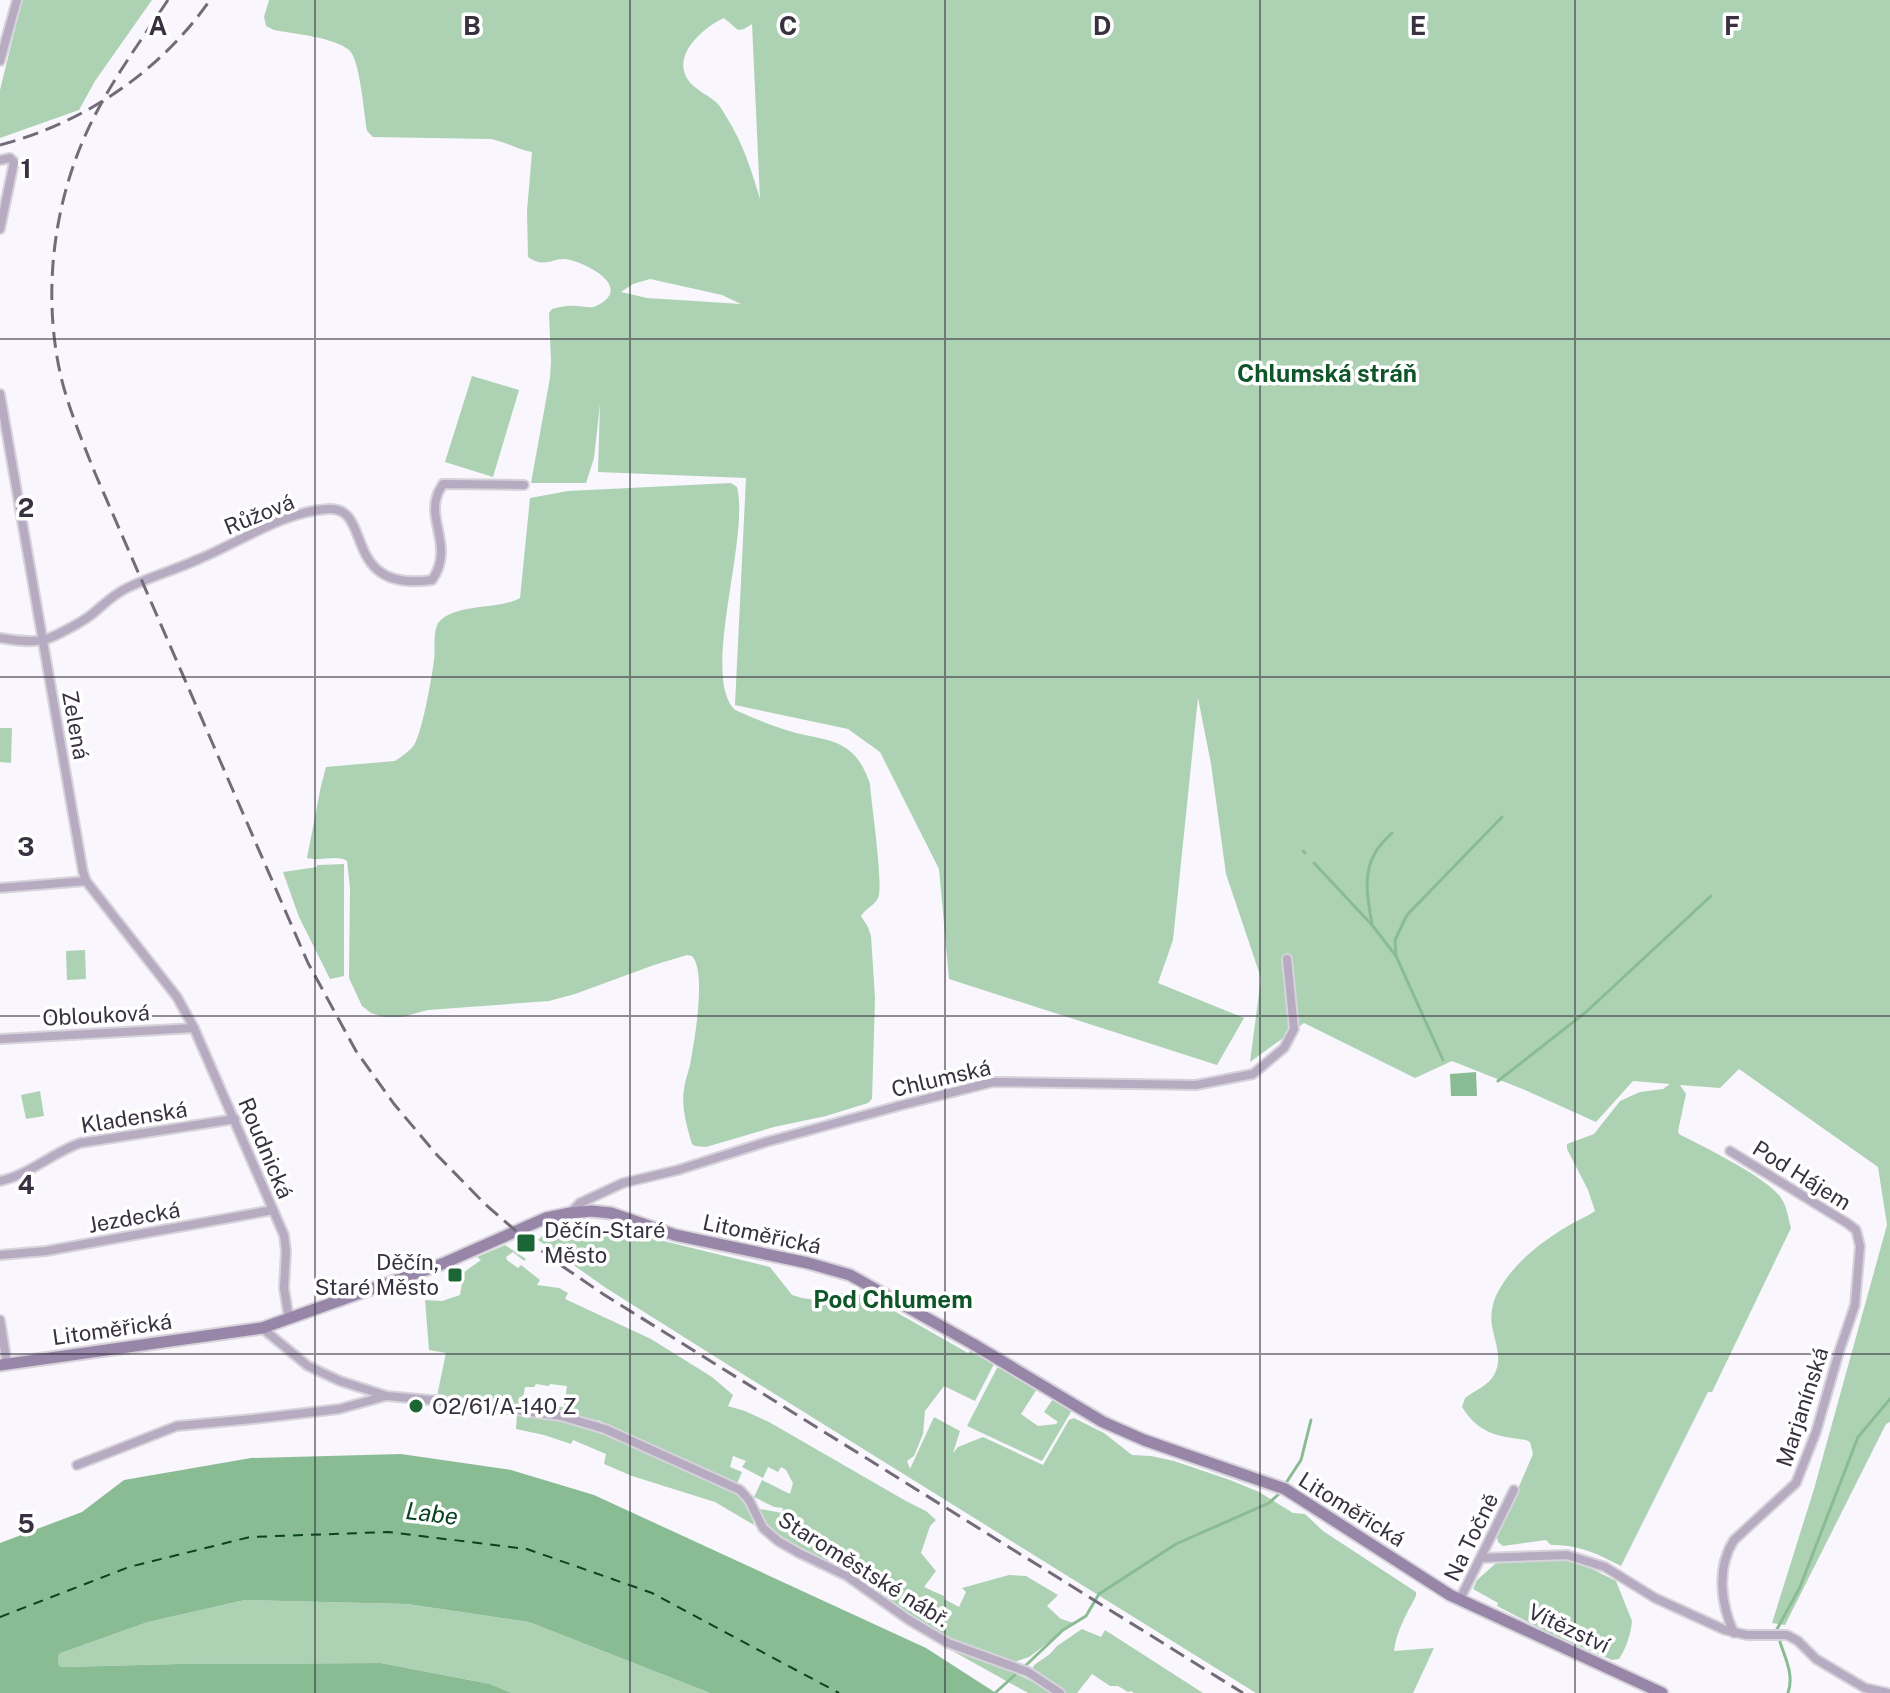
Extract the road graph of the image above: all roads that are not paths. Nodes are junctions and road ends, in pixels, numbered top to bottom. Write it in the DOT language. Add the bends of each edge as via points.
graph roads {
  1 [pos="17,0"];
  2 [pos="0,61"];
  3 [pos="0,160"];
  4 [pos="0,229"];
  5 [pos="0,394"];
  6 [pos="3,426"];
  7 [pos="524,485"];
  8 [pos="0,638"];
  9 [pos="44,640"];
  10 [pos="86,881"];
  11 [pos="0,888"];
  12 [pos="1287,959"];
  13 [pos="194,1028"];
  14 [pos="0,1039"];
  15 [pos="235,1119"];
  16 [pos="1730,1151"];
  17 [pos="0,1181"];
  18 [pos="273,1210"];
  19 [pos="570,1213"];
  20 [pos="1856,1230"];
  21 [pos="0,1255"];
  22 [pos="289,1319"];
  23 [pos="0,1320"];
  24 [pos="262,1328"];
  25 [pos="4,1365"];
  26 [pos="387,1396"];
  27 [pos="77,1465"];
  28 [pos="1514,1490"];
  29 [pos="1481,1558"];
  30 [pos="1460,1599"];
  31 [pos="1734,1633"];
  32 [pos="1060,1693"];
  33 [pos="1662,1693"];
  34 [pos="1888,1693"];
  1 -- 2 [label="street"];
  3 -- 4 [label="street" via="14,162"];
  5 -- 6 [label="street, Zelená"];
  6 -- 9 [label="street, Zelená"];
  7 -- 9 [label="street, Růžová" via="443,484 436,497 439,570 432,580 401,581 378,571 368,561 353,522 342,511 330,509 285,518 123,590 85,620"];
  8 -- 9 [label="street, Růžová"];
  9 -- 10 [label="street, Zelená"];
  10 -- 11 [label="street"];
  10 -- 13 [label="street, Zelená" via="177,997"];
  12 -- 19 [label="street, Chlumská" via="1294,1029 1284,1048 1253,1074 1196,1085 993,1082 623,1183"];
  13 -- 14 [label="street, Oblouková"];
  13 -- 15 [label="street, Roudnická"];
  15 -- 17 [label="street, Kladenská" via="80,1143 16,1178"];
  15 -- 18 [label="street, Roudnická"];
  16 -- 20 [label="street, Pod Hájem"];
  18 -- 21 [label="street, Jezdecká"];
  18 -- 22 [label="street, Roudnická" via="284,1235"];
  19 -- 22 [label="main road, Litoměřická" via="529,1224 442,1264"];
  19 -- 30 [label="main road, Litoměřická" via="611,1213 688,1239 850,1275 1103,1422 1281,1488"];
  20 -- 31 [label="street, Marjanínská" via="1860,1246 1855,1305 1796,1483 1728,1548 1721,1585"];
  22 -- 24 [label="main road, Litoměřická"];
  23 -- 25 [label="street"];
  24 -- 25 [label="main road, Litoměřická"];
  24 -- 26 [label="street, Staroměstské nábř." via="308,1366"];
  26 -- 27 [label="street, Staroměstské nábř." via="339,1409 177,1426"];
  26 -- 32 [label="street, Staroměstské nábř." via="561,1416 605,1429 740,1490 763,1528 778,1541 847,1576 948,1643 1028,1672"];
  28 -- 29 [label="street, Na Točně"];
  29 -- 30 [label="street, Na Točně"];
  29 -- 31 [label="street" via="1567,1555 1605,1567 1655,1598"];
  30 -- 33 [label="main road, Vítězství"];
  31 -- 34 [label="street" via="1787,1635 1865,1688"];
}
